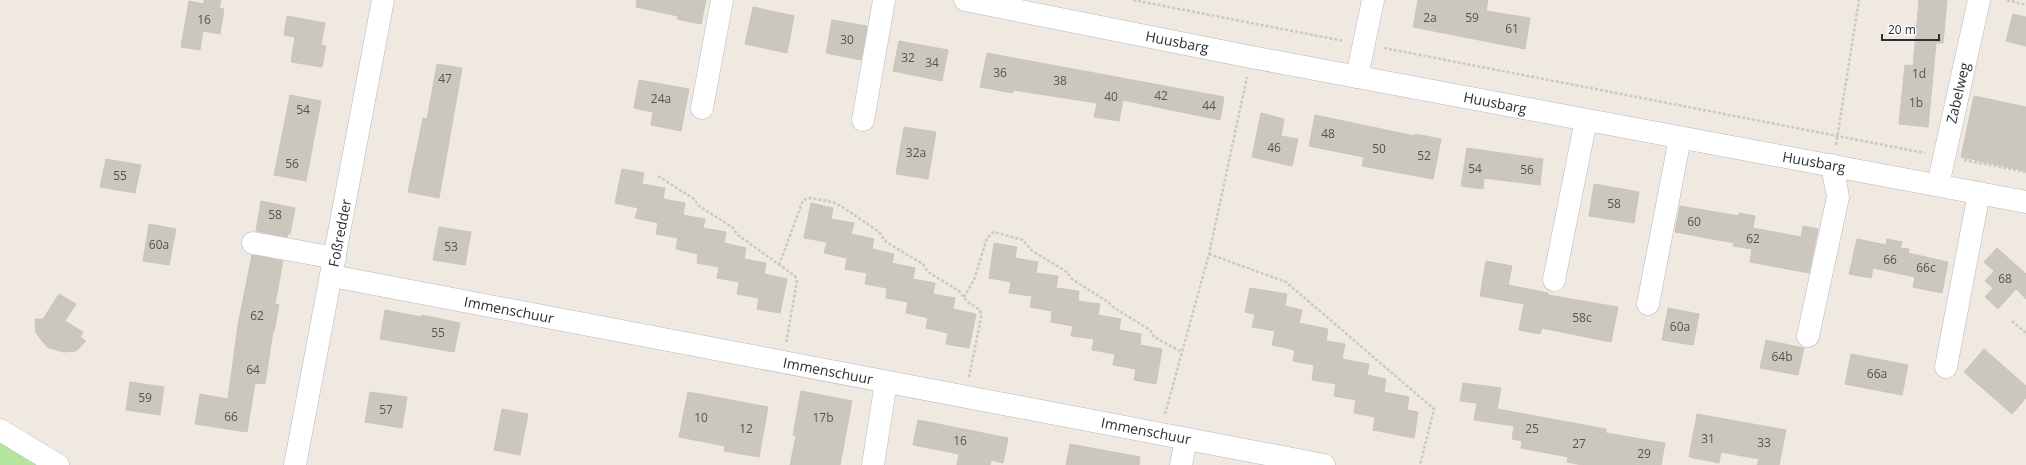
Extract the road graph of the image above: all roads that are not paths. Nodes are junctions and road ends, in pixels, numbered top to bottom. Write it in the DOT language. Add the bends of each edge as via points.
graph roads {
  1 [pos="383,0"];
  2 [pos="722,0"];
  3 [pos="884,0"];
  4 [pos="1373,0"];
  5 [pos="1978,0"];
  6 [pos="971,1"];
  7 [pos="1357,77"];
  8 [pos="702,108"];
  9 [pos="863,120"];
  10 [pos="1586,120"];
  11 [pos="1673,136"];
  12 [pos="1832,165"];
  13 [pos="1938,185"];
  14 [pos="1979,193"];
  15 [pos="2026,202"];
  16 [pos="253,243"];
  17 [pos="333,267"];
  18 [pos="1554,280"];
  19 [pos="1641,303"];
  20 [pos="1808,336"];
  21 [pos="1946,367"];
  22 [pos="886,382"];
  23 [pos="0,430"];
  24 [pos="1186,439"];
  25 [pos="58,465"];
  26 [pos="295,465"];
  27 [pos="873,465"];
  28 [pos="1181,465"];
  29 [pos="1324,465"];
  1 -- 17 [label="street, Foßredder"];
  2 -- 8 [label="street"];
  3 -- 9 [label="street"];
  4 -- 7 [label="street"];
  5 -- 13 [label="street, Zabelweg"];
  6 -- 7 [label="street, Huusbarg"];
  7 -- 10 [label="street, Huusbarg"];
  10 -- 11 [label="street, Huusbarg"];
  10 -- 18 [label="street"];
  11 -- 12 [label="street, Huusbarg"];
  11 -- 19 [label="street"];
  12 -- 13 [label="street, Huusbarg"];
  12 -- 20 [label="street" via="1838,197"];
  13 -- 14 [label="street, Huusbarg"];
  14 -- 15 [label="street, Huusbarg"];
  14 -- 21 [label="street"];
  16 -- 17 [label="street, Immenschuur"];
  17 -- 22 [label="street, Immenschuur"];
  17 -- 26 [label="street, Foßredder"];
  22 -- 24 [label="street, Immenschuur"];
  22 -- 27 [label="street"];
  23 -- 25 [label="street"];
  24 -- 28 [label="street"];
  24 -- 29 [label="street, Immenschuur"];
}
